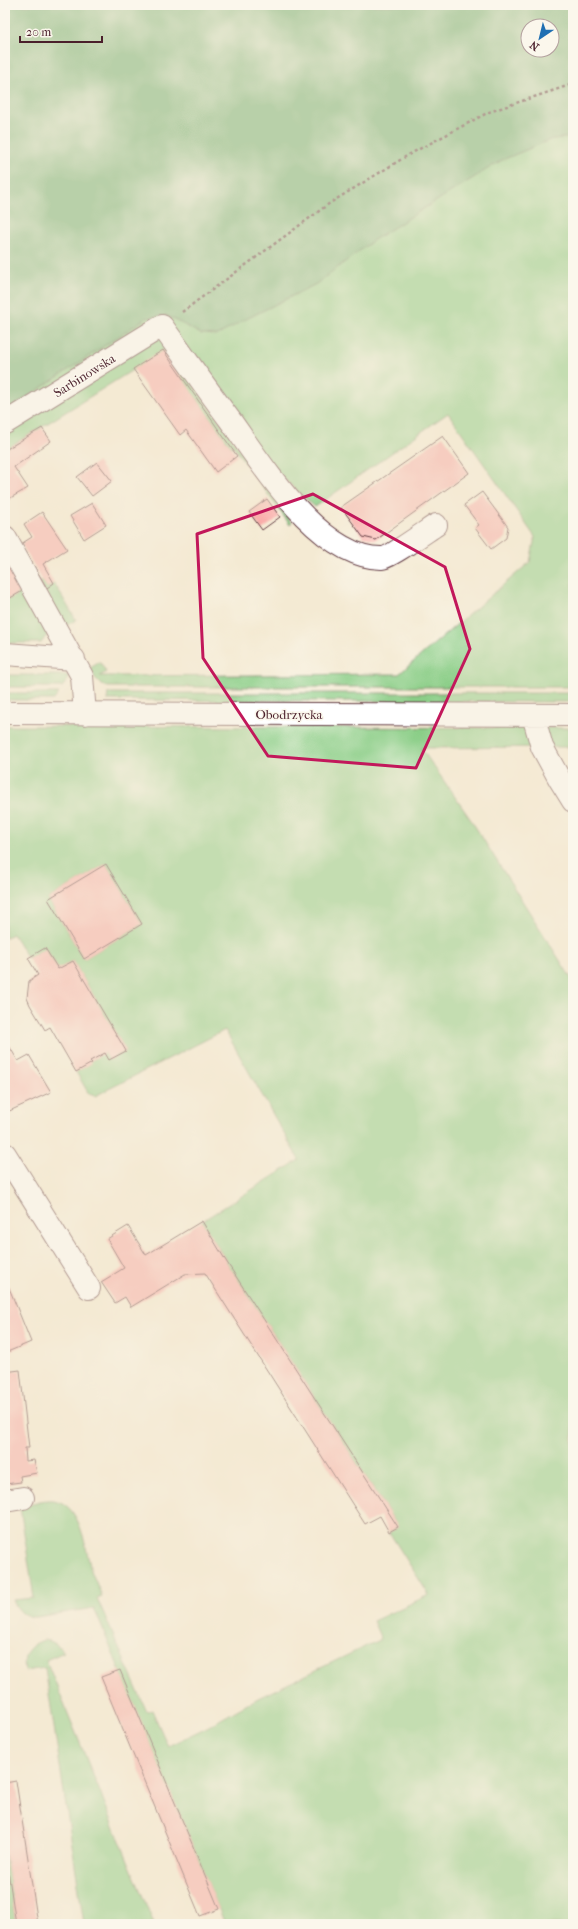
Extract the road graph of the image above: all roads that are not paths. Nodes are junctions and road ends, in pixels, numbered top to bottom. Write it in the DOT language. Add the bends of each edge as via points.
graph roads {
  1 [pos="5,423"];
  2 [pos="436,525"];
  3 [pos="5,537"];
  4 [pos="5,654"];
  5 [pos="74,659"];
  6 [pos="5,713"];
  7 [pos="85,714"];
  8 [pos="532,715"];
  9 [pos="573,715"];
  10 [pos="573,801"];
  11 [pos="5,1154"];
  12 [pos="89,1288"];
  1 -- 2 [label="street, Sarbinowska" via="162,326 276,484 304,515 333,541 347,549 384,558"];
  3 -- 5 [label="street"];
  4 -- 5 [label="street"];
  5 -- 7 [label="street" via="82,676"];
  6 -- 7 [label="street, Obodrzycka"];
  7 -- 8 [label="street, Obodrzycka"];
  8 -- 9 [label="street, Obodrzycka"];
  8 -- 10 [label="street" via="542,747"];
  11 -- 12 [label="street"];
}
